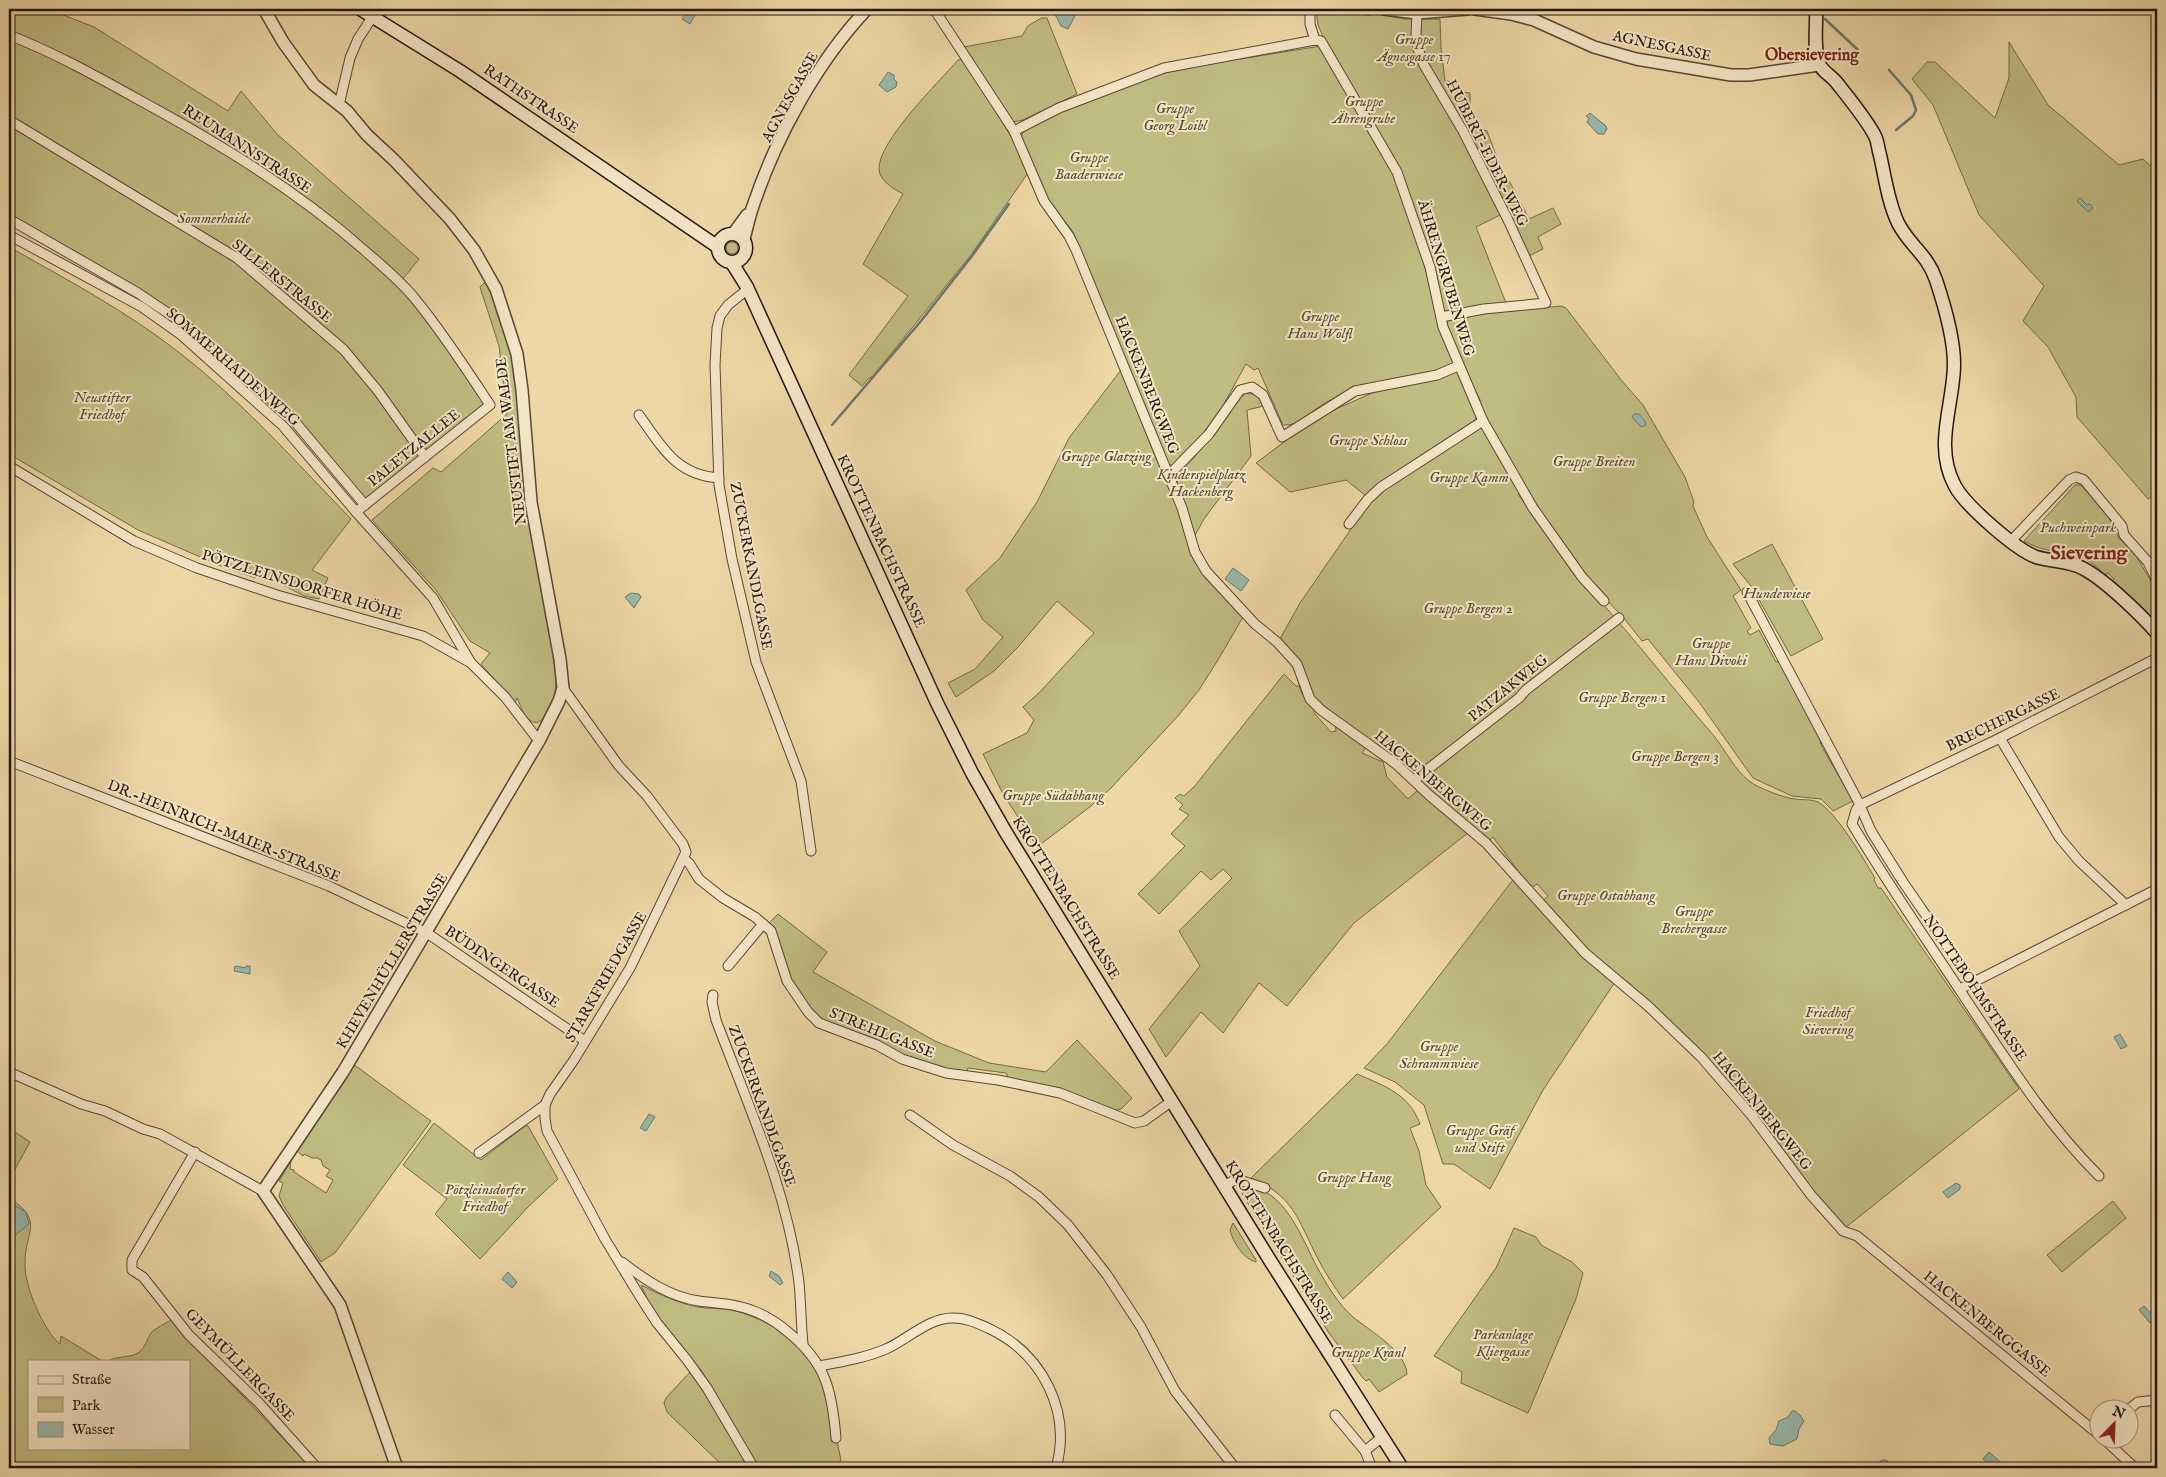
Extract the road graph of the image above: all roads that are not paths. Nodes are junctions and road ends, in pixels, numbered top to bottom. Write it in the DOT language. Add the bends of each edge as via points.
graph roads {
  1 [pos="264,9"];
  2 [pos="360,9"];
  3 [pos="867,9"];
  4 [pos="934,9"];
  5 [pos="1310,9"];
  6 [pos="1384,9"];
  7 [pos="1467,9"];
  8 [pos="1475,9"];
  9 [pos="1816,9"];
  10 [pos="1416,13"];
  11 [pos="373,16"];
  12 [pos="9,35"];
  13 [pos="1315,40"];
  14 [pos="1819,65"];
  15 [pos="339,105"];
  16 [pos="9,120"];
  17 [pos="1014,131"];
  18 [pos="9,219"];
  19 [pos="9,235"];
  20 [pos="729,239"];
  21 [pos="737,261"];
  22 [pos="747,288"];
  23 [pos="1441,317"];
  24 [pos="1458,366"];
  25 [pos="490,405"];
  26 [pos="639,415"];
  27 [pos="1483,421"];
  28 [pos="425,457"];
  29 [pos="9,466"];
  30 [pos="1169,475"];
  31 [pos="719,478"];
  32 [pos="365,505"];
  33 [pos="356,512"];
  34 [pos="1349,524"];
  35 [pos="2010,542"];
  36 [pos="2157,581"];
  37 [pos="1747,592"];
  38 [pos="1604,601"];
  39 [pos="1619,618"];
  40 [pos="2157,633"];
  41 [pos="2157,658"];
  42 [pos="471,663"];
  43 [pos="563,688"];
  44 [pos="2000,738"];
  45 [pos="539,742"];
  46 [pos="9,761"];
  47 [pos="1414,780"];
  48 [pos="1860,805"];
  49 [pos="811,851"];
  50 [pos="684,859"];
  51 [pos="2157,889"];
  52 [pos="2126,905"];
  53 [pos="763,924"];
  54 [pos="427,932"];
  55 [pos="728,966"];
  56 [pos="1972,982"];
  57 [pos="1960,989"];
  58 [pos="713,995"];
  59 [pos="586,1041"];
  60 [pos="9,1072"];
  61 [pos="1172,1101"];
  62 [pos="545,1105"];
  63 [pos="910,1115"];
  64 [pos="195,1152"];
  65 [pos="479,1153"];
  66 [pos="2099,1176"];
  67 [pos="1224,1186"];
  68 [pos="1265,1188"];
  69 [pos="263,1191"];
  70 [pos="1857,1236"];
  71 [pos="618,1258"];
  72 [pos="803,1344"];
  73 [pos="819,1366"];
  74 [pos="2157,1400"];
  75 [pos="2138,1402"];
  76 [pos="1335,1415"];
  77 [pos="2088,1426"];
  78 [pos="1382,1436"];
  79 [pos="836,1438"];
  80 [pos="2116,1450"];
  81 [pos="1365,1451"];
  82 [pos="317,1468"];
  83 [pos="397,1468"];
  84 [pos="754,1468"];
  85 [pos="1056,1468"];
  86 [pos="1235,1468"];
  87 [pos="1372,1468"];
  88 [pos="1402,1468"];
  89 [pos="1881,1468"];
  90 [pos="1887,1468"];
  91 [pos="2135,1468"];
  1 -- 15 [label="street, NEUSTIFT AM WALDE" via="310,80"];
  2 -- 11 [label="main road, RATHSTRASSE"];
  3 -- 20 [label="street, AGNESGASSE" via="831,54 795,111 752,207"];
  4 -- 17 [label="street, HACKENBERGWEG"];
  5 -- 13 [label="street"];
  6 -- 10 [label="street"];
  7 -- 10 [label="street"];
  8 -- 14 [label="street, AGNESGASSE" via="1518,16 1594,47 1636,59 1731,75"];
  9 -- 14 [label="main road"];
  10 -- 23 [label="street, HUBERT-EDER-WEG" via="1418,49 1424,65 1463,131 1546,303"];
  11 -- 15 [label="street" via="350,58"];
  11 -- 20 [label="main road, RATHSTRASSE" via="460,71 692,230"];
  12 -- 25 [label="street, REUMANNSTRASSE" via="61,57 163,112 292,191 416,299"];
  13 -- 17 [label="street" via="1164,68 1059,108"];
  13 -- 23 [label="street, ÄHRENGRUBENWEG" via="1321,41 1397,172 1430,267"];
  14 -- 35 [label="main road" via="1836,81 1876,137 1898,222 1931,266 1937,282 1954,363 1944,444 1955,486"];
  15 -- 43 [label="street, NEUSTIFT AM WALDE" via="450,219 474,250 496,289 517,354 532,502"];
  16 -- 28 [label="street, SILLERSTRASSE" via="237,258 344,350 378,390"];
  17 -- 30 [label="street, HACKENBERGWEG" via="1034,182 1081,260"];
  18 -- 32 [label="street" via="138,293 184,324 290,416"];
  19 -- 33 [label="street, SOMMERHAIDENWEG" via="132,301 180,334 283,426"];
  20 -- 21 [label="main road" via="747,250"];
  20 -- 21 [label="main road, RATHSTRASSE" via="721,258"];
  21 -- 22 [label="main road, KROTTENBACHSTRASSE"];
  22 -- 31 [label="street, ZUCKERKANDLGASSE" via="728,305 717,328"];
  22 -- 61 [label="main road, KROTTENBACHSTRASSE" via="967,764"];
  23 -- 24 [label="street, ÄHRENGRUBENWEG"];
  24 -- 27 [label="street, ÄHRENGRUBENWEG"];
  24 -- 30 [label="street" via="1437,375 1355,391 1282,437 1263,395 1252,388 1240,390 1209,434"];
  25 -- 28 [label="street, PALETZALLEE"];
  26 -- 31 [label="street" via="682,468 704,477"];
  27 -- 34 [label="street" via="1380,487"];
  27 -- 38 [label="street, ÄHRENGRUBENWEG" via="1533,508 1582,578"];
  28 -- 32 [label="street, PALETZALLEE"];
  29 -- 42 [label="street, PÖTZLEINSDORFER HÖHE" via="134,540 197,568 286,598 423,636"];
  30 -- 47 [label="street, HACKENBERGWEG" via="1194,552 1210,576 1297,664 1310,699"];
  31 -- 49 [label="street, ZUCKERKANDLGASSE" via="732,559 756,662 801,781"];
  32 -- 33 [label="street, PALETZALLEE"];
  33 -- 42 [label="street, SOMMERHAIDENWEG" via="433,598"];
  35 -- 36 [label="street" via="2069,480 2076,477 2084,480 2122,526 2124,535 2148,562"];
  35 -- 40 [label="main road" via="2036,557 2084,568"];
  37 -- 48 [label="street, NOTTEBOHMSTRASSE"];
  39 -- 47 [label="street, PATZAKWEG"];
  41 -- 44 [label="street, BRECHERGASSE"];
  42 -- 45 [label="street, PÖTZLEINSDORFER HÖHE" via="505,697"];
  43 -- 45 [label="street, NEUSTIFT AM WALDE"];
  43 -- 50 [label="street, STREHLGASSE" via="619,766 683,844"];
  44 -- 48 [label="street, BRECHERGASSE"];
  44 -- 52 [label="street" via="2059,837 2079,861"];
  45 -- 54 [label="street, KHEVENHÜLLERSTRASSE"];
  46 -- 54 [label="street, DR.-HEINRICH-MAIER-STRASSE" via="329,886"];
  47 -- 70 [label="street, HACKENBERGWEG" via="1486,843 1585,953 1648,1006 1701,1057 1752,1116 1811,1195 1843,1231"];
  48 -- 56 [label="street, NOTTEBOHMSTRASSE" via="1871,831 1903,882"];
  48 -- 57 [label="street, NOTTEBOHMSTRASSE" via="1852,824"];
  50 -- 53 [label="street, STREHLGASSE" via="711,889"];
  50 -- 59 [label="street, STARKFRIEDGASSE" via="630,968"];
  51 -- 52 [label="street"];
  52 -- 56 [label="street"];
  53 -- 55 [label="street"];
  53 -- 61 [label="street, STREHLGASSE" via="771,931 781,965 795,995 819,1023 927,1068 1060,1093 1135,1123 1144,1121"];
  54 -- 59 [label="street, BÜDINGERGASSE"];
  54 -- 69 [label="street, KHEVENHÜLLERSTRASSE" via="343,1072"];
  56 -- 57 [label="street"];
  57 -- 66 [label="street, NOTTEBOHMSTRASSE" via="2012,1070"];
  58 -- 72 [label="street, ZUCKERKANDLGASSE" via="716,1020 773,1169 799,1282"];
  59 -- 62 [label="street, STARKFRIEDGASSE"];
  60 -- 64 [label="street" via="80,1104 160,1134"];
  61 -- 67 [label="main road, KROTTENBACHSTRASSE"];
  62 -- 65 [label="street, STARKFRIEDGASSE"];
  62 -- 71 [label="street" via="545,1118 553,1145"];
  63 -- 86 [label="street" via="952,1145 1010,1176 1039,1197 1068,1225 1141,1327 1174,1391"];
  64 -- 69 [label="street"];
  64 -- 82 [label="street, GEYMÜLLERGASSE" via="132,1260 132,1270 143,1277 189,1335 259,1403"];
  67 -- 68 [label="street" via="1236,1179"];
  67 -- 78 [label="main road, KROTTENBACHSTRASSE"];
  69 -- 83 [label="street" via="340,1305"];
  70 -- 77 [label="street, HACKENBERGGASSE"];
  71 -- 72 [label="street" via="648,1281 674,1294 756,1312"];
  71 -- 84 [label="street" via="657,1323 707,1388"];
  72 -- 73 [label="street"];
  73 -- 79 [label="street" via="832,1400"];
  73 -- 85 [label="street" via="885,1350 930,1324 953,1318 978,1323 1020,1348 1051,1389 1058,1412 1060,1436"];
  74 -- 75 [label="street"];
  76 -- 81 [label="street"];
  78 -- 81 [label="street"];
  78 -- 88 [label="main road, KROTTENBACHSTRASSE"];
  80 -- 91 [label="street"];
  81 -- 87 [label="street"];
  89 -- 90 [label="street" via="1884,1465"];
}
